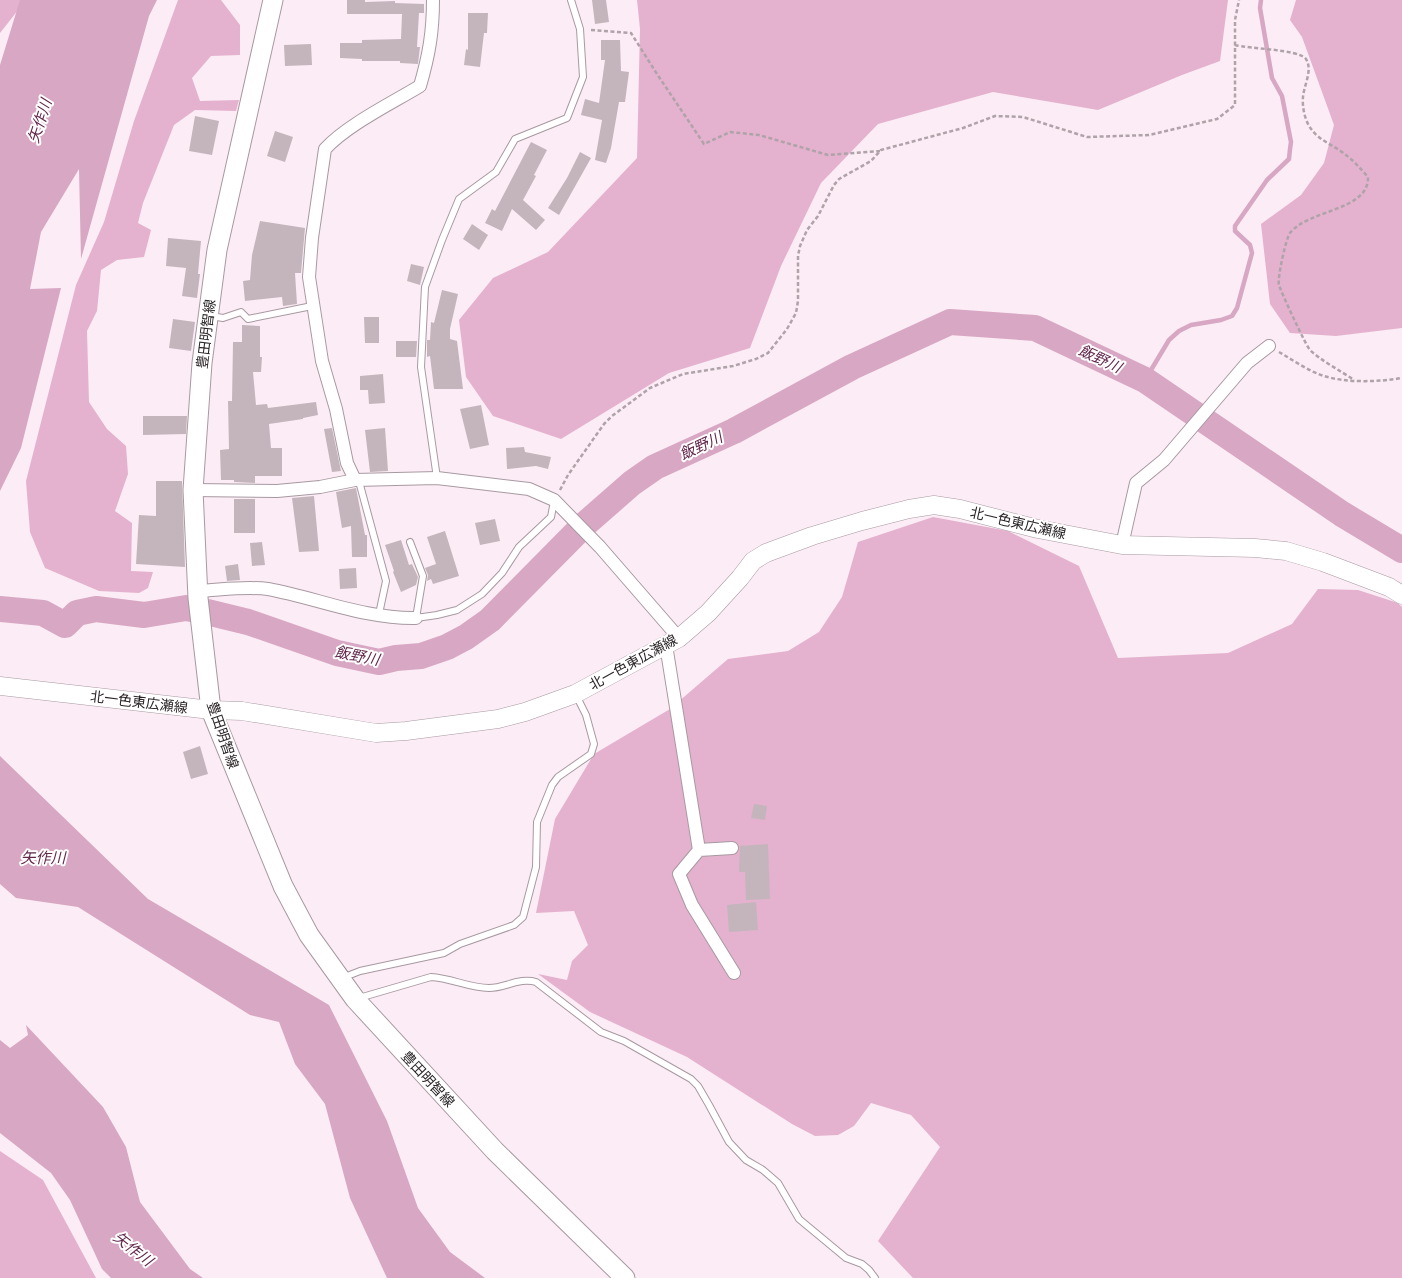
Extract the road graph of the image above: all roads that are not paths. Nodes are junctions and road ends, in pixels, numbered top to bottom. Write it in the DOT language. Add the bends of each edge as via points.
graph roads {
  1 [pos="274,0"];
  2 [pos="433,0"];
  3 [pos="571,0"];
  4 [pos="312,306"];
  5 [pos="208,316"];
  6 [pos="1269,346"];
  7 [pos="437,478"];
  8 [pos="355,480"];
  9 [pos="193,490"];
  10 [pos="554,500"];
  11 [pos="410,542"];
  12 [pos="1122,545"];
  13 [pos="198,595"];
  14 [pos="1402,595"];
  15 [pos="379,614"];
  16 [pos="416,618"];
  17 [pos="673,641"];
  18 [pos="0,686"];
  19 [pos="575,694"];
  20 [pos="212,710"];
  21 [pos="732,848"];
  22 [pos="699,850"];
  23 [pos="734,973"];
  24 [pos="340,979"];
  25 [pos="355,999"];
  26 [pos="625,1278"];
  27 [pos="875,1278"];
  1 -- 5 [label="main road, 豊田明智線" via="217,250"];
  2 -- 4 [label="street" via="433,28 420,86 352,128 325,149 312,238 309,277"];
  3 -- 7 [label="lane" via="580,29 583,77 567,118 515,139 496,172 459,199 425,287 421,367"];
  4 -- 5 [label="lane" via="248,319 241,312 224,318"];
  4 -- 8 [label="street" via="347,464"];
  5 -- 9 [label="main road, 豊田明智線"];
  6 -- 12 [label="street" via="1247,364 1164,460 1136,482"];
  7 -- 8 [label="street"];
  7 -- 10 [label="street" via="519,486"];
  8 -- 9 [label="street" via="277,491"];
  8 -- 15 [label="lane" via="360,485 386,581"];
  9 -- 13 [label="main road, 豊田明智線"];
  10 -- 16 [label="lane" via="551,516 519,547 502,573 482,594 457,610"];
  10 -- 17 [label="street" via="600,547"];
  11 -- 16 [label="lane" via="423,576"];
  12 -- 14 [label="main road, 北一色東広瀬線" via="1286,551 1323,562"];
  12 -- 17 [label="main road, 北一色東広瀬線" via="1038,529 960,509 934,505 909,509 812,536 766,553 753,561 708,613"];
  13 -- 15 [label="street" via="248,588 266,589"];
  13 -- 20 [label="main road, 豊田明智線"];
  15 -- 16 [label="street"];
  17 -- 19 [label="main road, 北一色東広瀬線"];
  17 -- 22 [label="street"];
  18 -- 20 [label="main road, 北一色東広瀬線"];
  19 -- 20 [label="main road, 北一色東広瀬線" via="498,719 376,733 242,711"];
  19 -- 24 [label="lane" via="586,715 594,744 591,754 558,777 552,785 537,822 536,868 523,916 514,924 444,953 360,971"];
  20 -- 24 [label="main road, 豊田明智線" via="283,886 309,935"];
  21 -- 22 [label="street"];
  22 -- 23 [label="street" via="679,874 692,905"];
  24 -- 25 [label="main road, 豊田明智線"];
  25 -- 26 [label="main road, 豊田明智線" via="494,1151"];
  25 -- 27 [label="lane" via="431,977 490,988 528,980 536,982 601,1032 624,1041 691,1079 710,1105 729,1142 746,1160 778,1183 800,1219 846,1258 862,1264"];
}
